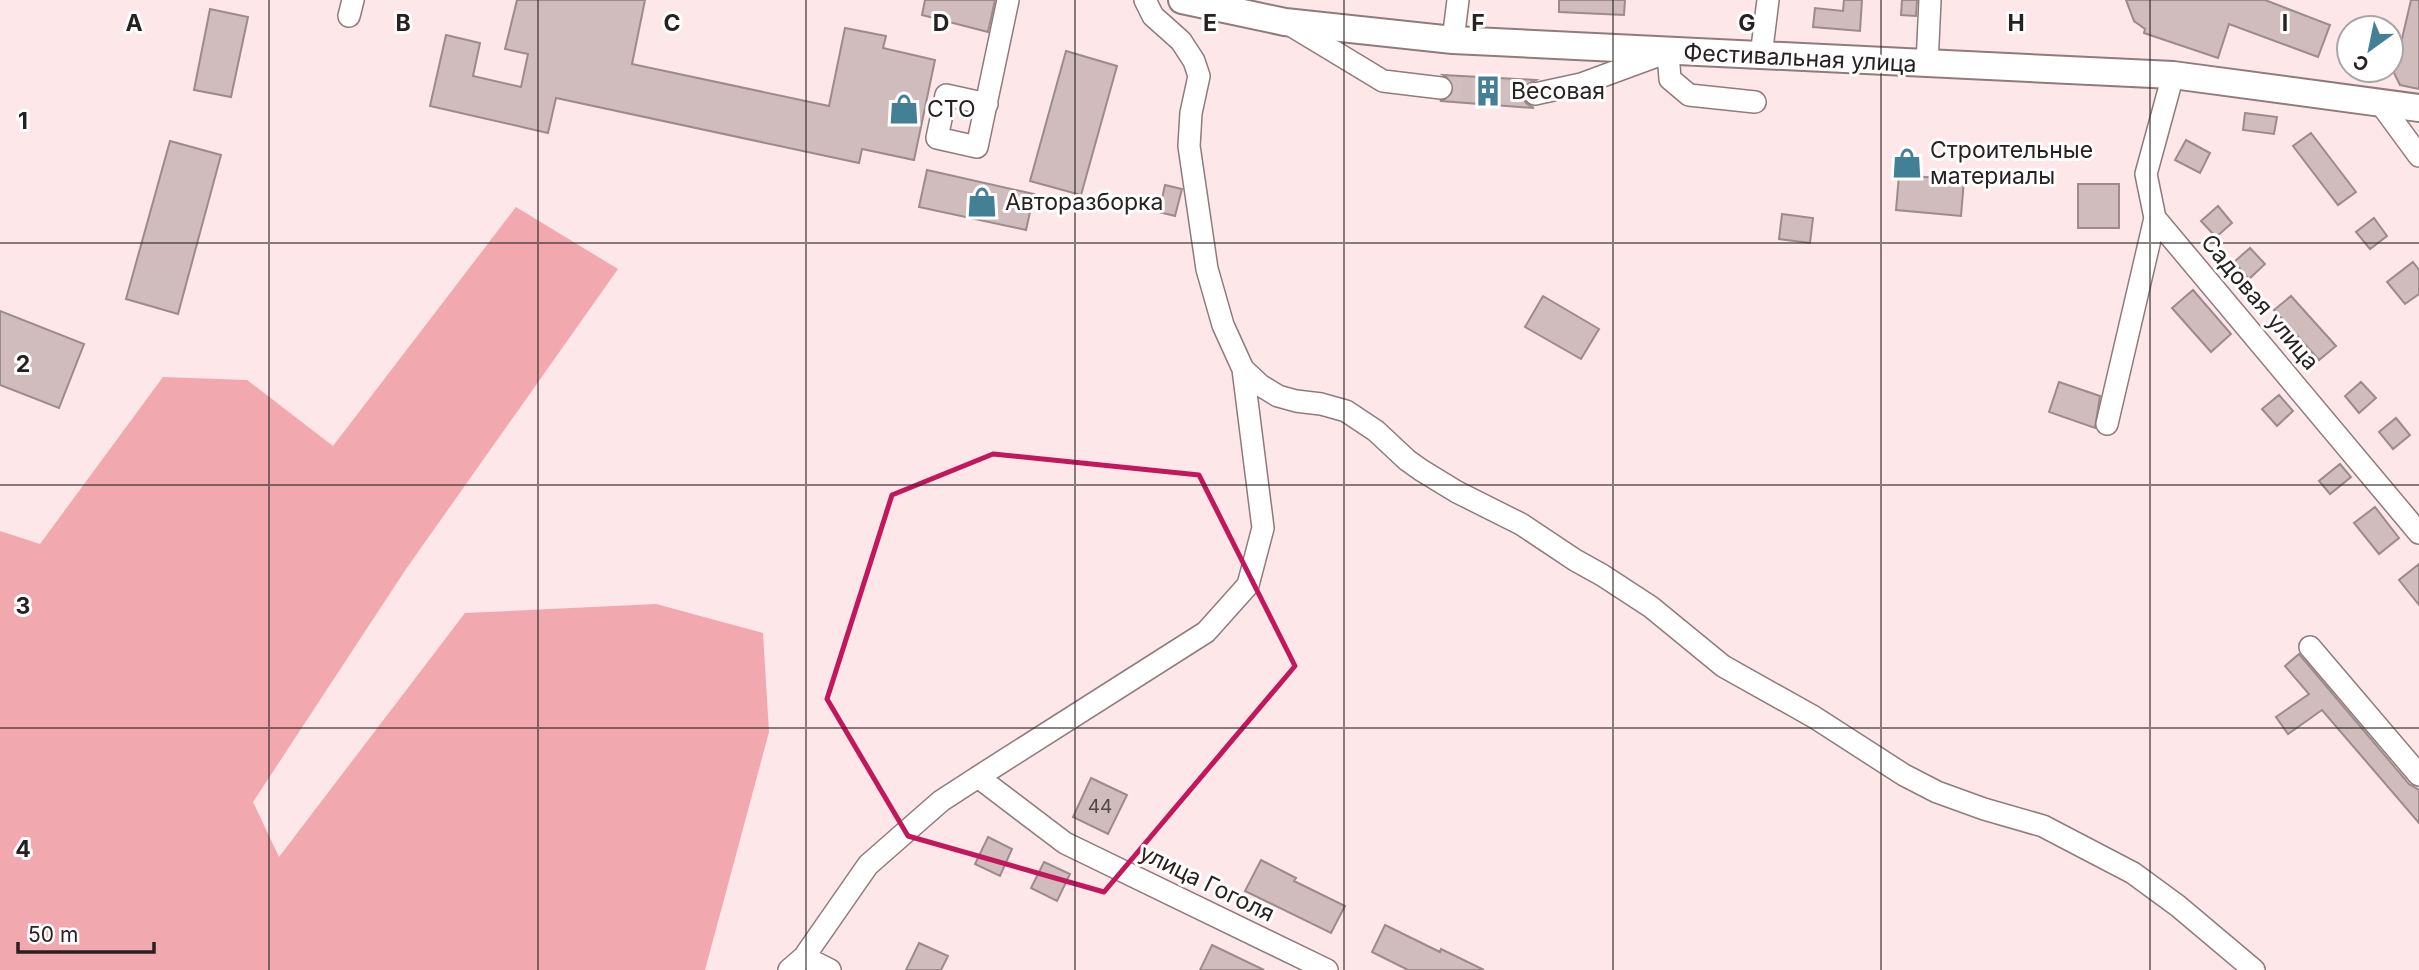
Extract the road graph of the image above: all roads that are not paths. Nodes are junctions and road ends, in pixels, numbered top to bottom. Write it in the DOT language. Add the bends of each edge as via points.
graph roads {
  1 [pos="1008,0"];
  2 [pos="1145,0"];
  3 [pos="1182,0"];
  4 [pos="1458,0"];
  5 [pos="1768,0"];
  6 [pos="1930,0"];
  7 [pos="1285,22"];
  8 [pos="1454,40"];
  9 [pos="1668,52"];
  10 [pos="1761,56"];
  11 [pos="1927,64"];
  12 [pos="2173,75"];
  13 [pos="1441,88"];
  14 [pos="1535,94"];
  15 [pos="1755,102"];
  16 [pos="2380,103"];
  17 [pos="987,104"];
  18 [pos="2419,108"];
  19 [pos="2419,156"];
  20 [pos="2155,218"];
  21 [pos="1242,369"];
  22 [pos="2107,424"];
  23 [pos="2419,533"];
  24 [pos="2310,647"];
  25 [pos="2419,775"];
  26 [pos="978,777"];
  27 [pos="796,964"];
  28 [pos="830,970"];
  29 [pos="1327,970"];
  30 [pos="2254,970"];
  1 -- 17 [label="street"];
  2 -- 21 [label="street" via="1153,16 1181,41 1199,76 1189,146 1196,201 1207,270"];
  3 -- 7 [label="main road, Фестивальная улица"];
  4 -- 8 [label="street"];
  5 -- 10 [label="street"];
  6 -- 11 [label="street"];
  7 -- 8 [label="main road, Фестивальная улица"];
  7 -- 13 [label="street" via="1383,81"];
  8 -- 9 [label="main road, Фестивальная улица"];
  9 -- 10 [label="main road, Фестивальная улица"];
  9 -- 14 [label="street" via="1581,84"];
  9 -- 15 [label="street" via="1670,79 1689,95"];
  10 -- 11 [label="main road, Фестивальная улица"];
  11 -- 12 [label="main road, Фестивальная улица"];
  12 -- 16 [label="main road, Фестивальная улица"];
  12 -- 20 [label="street, Садовая улица" via="2146,174"];
  16 -- 18 [label="main road, Фестивальная улица"];
  16 -- 19 [label="street"];
  20 -- 22 [label="street"];
  20 -- 23 [label="street, Садовая улица"];
  21 -- 26 [label="street" via="1263,528 1248,585 1206,632"];
  21 -- 30 [label="street" via="1278,396 1346,411 1421,470 1602,575 1651,607 1723,666 1905,775 1937,792 2043,826 2133,873"];
  24 -- 25 [label="street"];
  26 -- 27 [label="street" via="941,801 868,865"];
  26 -- 29 [label="street, улица Гоголя" via="1065,843"];
  27 -- 28 [label="street"];
}
